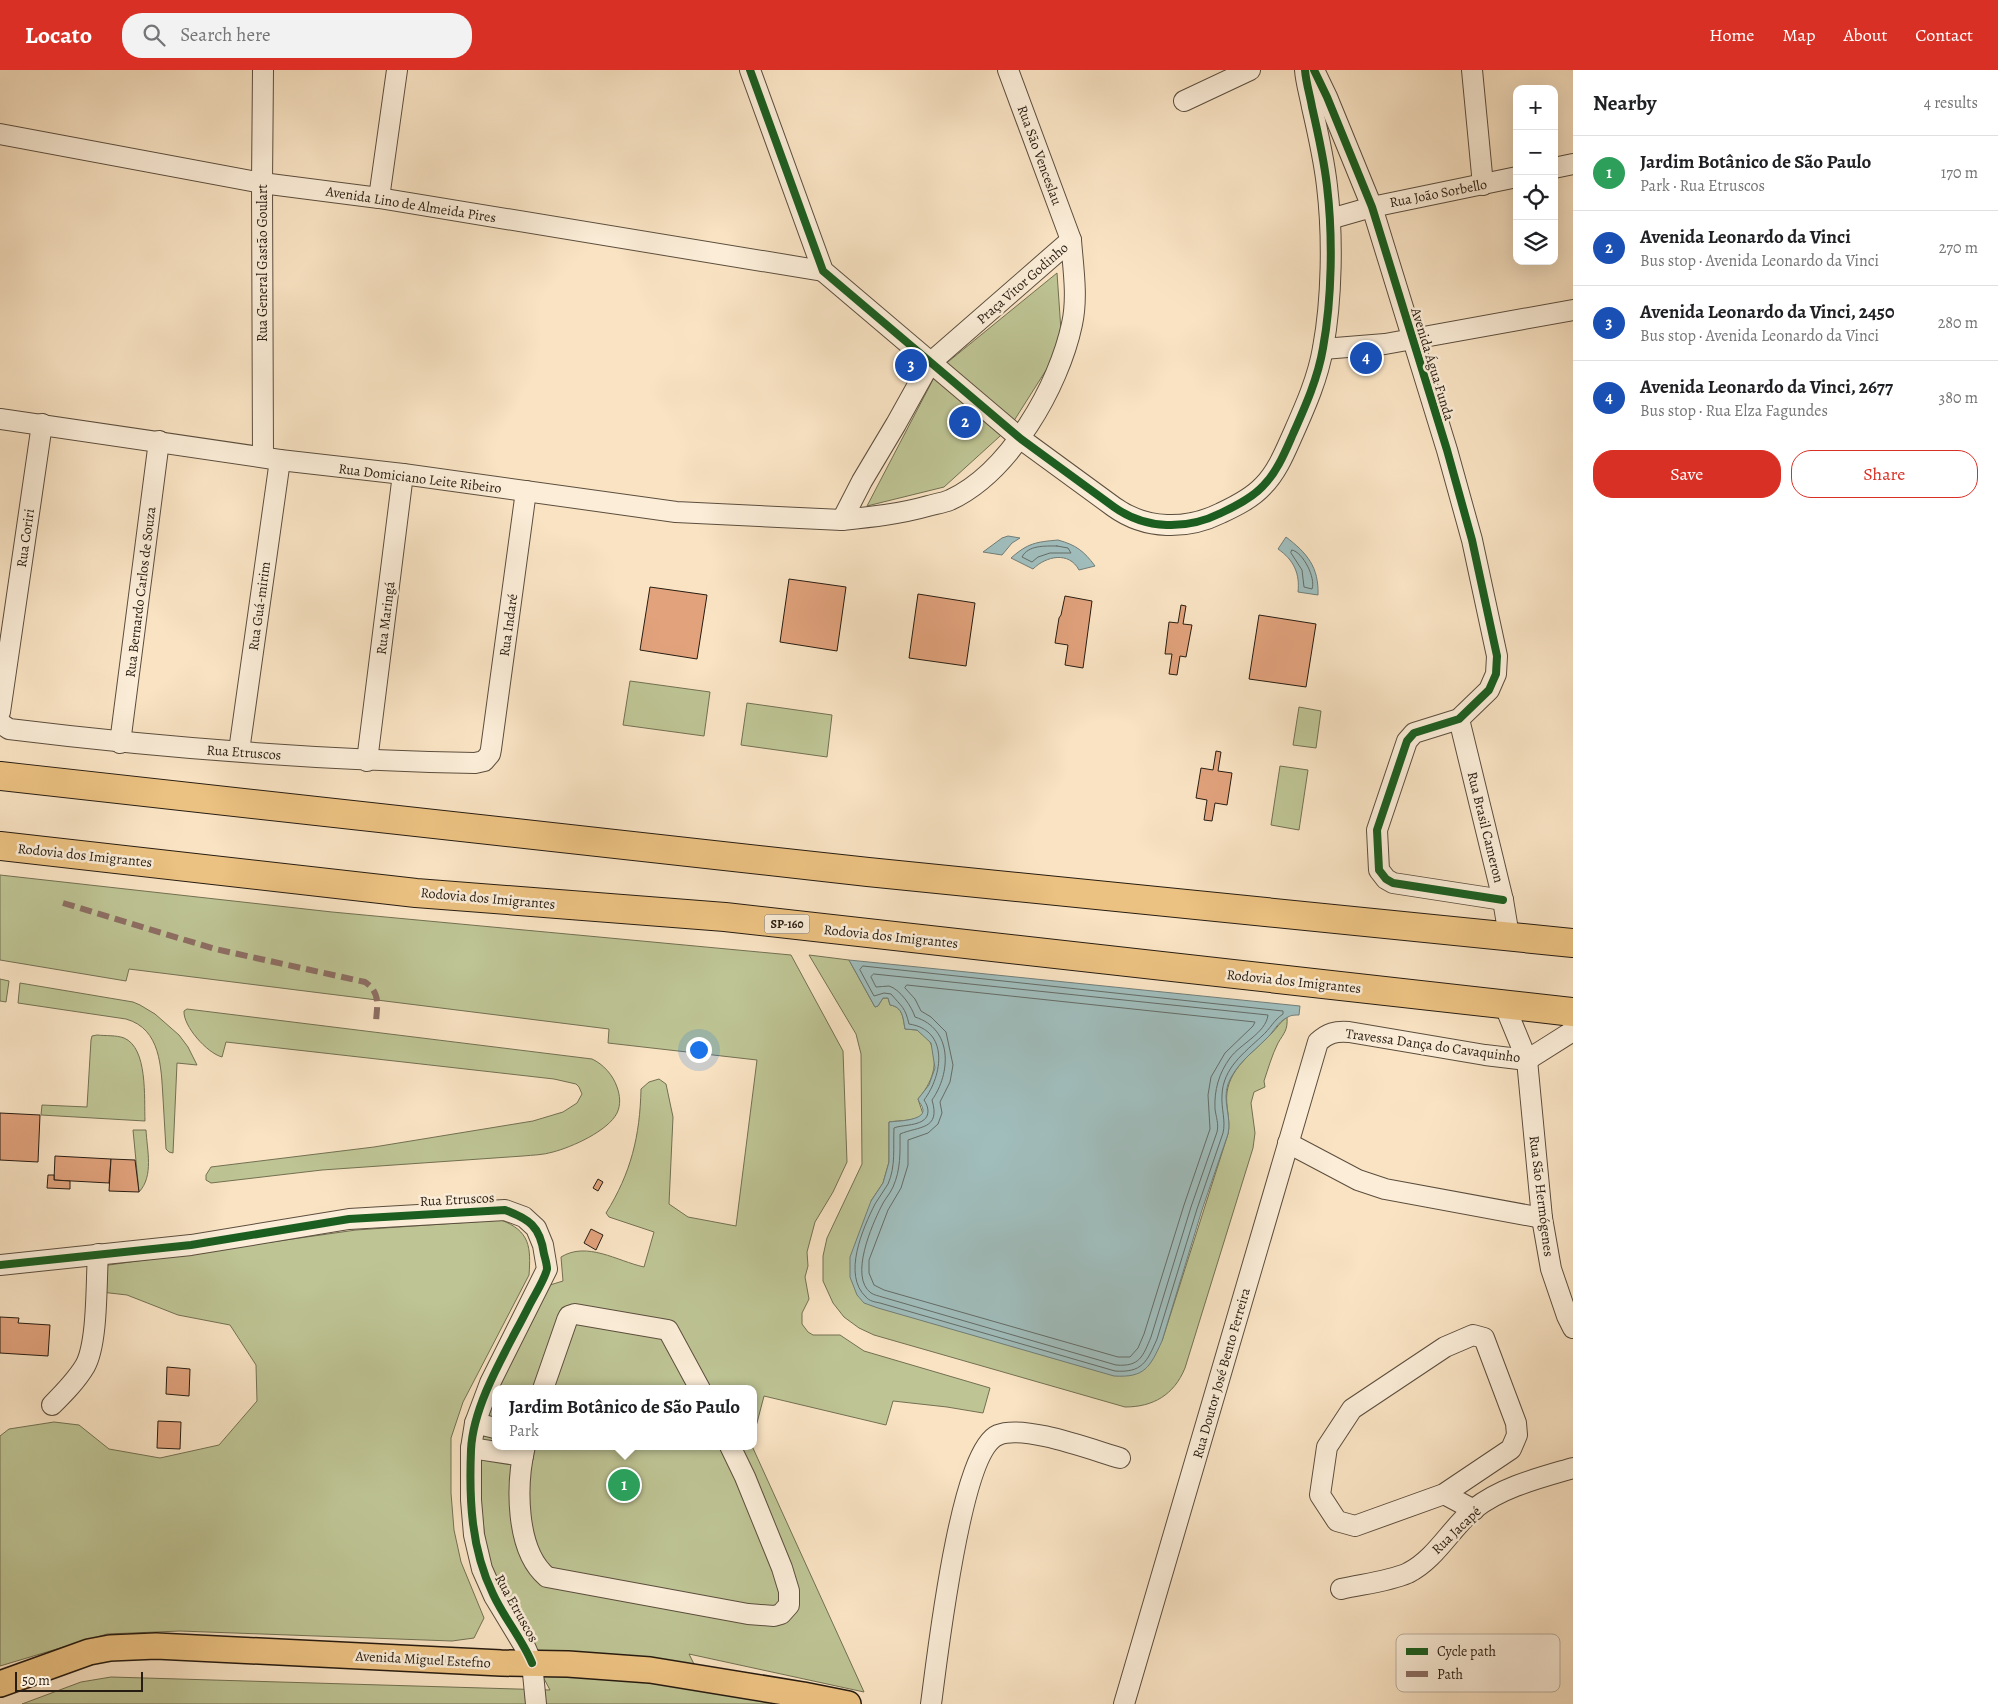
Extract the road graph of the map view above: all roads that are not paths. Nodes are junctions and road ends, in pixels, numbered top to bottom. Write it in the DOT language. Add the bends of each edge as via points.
graph roads {
  1 [pos="264,70"];
  2 [pos="397,70"];
  3 [pos="750,70"];
  4 [pos="1008,70"];
  5 [pos="1250,70"];
  6 [pos="1305,70"];
  7 [pos="1314,70"];
  8 [pos="1472,70"];
  9 [pos="1184,101"];
  10 [pos="0,134"];
  11 [pos="1573,164"];
  12 [pos="1558,167"];
  13 [pos="1513,178"];
  14 [pos="262,182"];
  15 [pos="1484,184"];
  16 [pos="379,198"];
  17 [pos="1372,207"];
  18 [pos="1330,219"];
  19 [pos="1071,240"];
  20 [pos="823,271"];
  21 [pos="1573,310"];
  22 [pos="1412,339"];
  23 [pos="1323,349"];
  24 [pos="930,363"];
  25 [pos="0,418"];
  26 [pos="42,424"];
  27 [pos="1021,438"];
  28 [pos="159,441"];
  29 [pos="271,458"];
  30 [pos="403,474"];
  31 [pos="526,491"];
  32 [pos="842,520"];
  33 [pos="1459,719"];
  34 [pos="1,720"];
  35 [pos="120,743"];
  36 [pos="239,751"];
  37 [pos="487,759"];
  38 [pos="366,761"];
  39 [pos="0,776"];
  40 [pos="0,846"];
  41 [pos="1503,900"];
  42 [pos="1509,936"];
  43 [pos="1573,943"];
  44 [pos="1504,1004"];
  45 [pos="1573,1012"];
  46 [pos="1573,1031"];
  47 [pos="1318,1042"];
  48 [pos="1526,1060"];
  49 [pos="1288,1143"];
  50 [pos="1542,1218"];
  51 [pos="98,1254"];
  52 [pos="0,1264"];
  53 [pos="1573,1328"];
  54 [pos="544,1385"];
  55 [pos="698,1385"];
  56 [pos="52,1405"];
  57 [pos="475,1423"];
  58 [pos="492,1427"];
  59 [pos="471,1448"];
  60 [pos="492,1449"];
  61 [pos="506,1450"];
  62 [pos="732,1450"];
  63 [pos="524,1451"];
  64 [pos="1120,1458"];
  65 [pos="1573,1468"];
  66 [pos="1444,1494"];
  67 [pos="1474,1510"];
  68 [pos="1340,1589"];
  69 [pos="0,1684"];
  70 [pos="534,1684"];
  71 [pos="848,1704"];
  72 [pos="930,1704"];
  73 [pos="1124,1704"];
  1 -- 14 [label="street, Rua General Gastão Goulart"];
  2 -- 16 [label="street"];
  3 -- 20 [label="street"];
  4 -- 19 [label="street, Rua São Venceslau"];
  5 -- 9 [label="street"];
  6 -- 18 [label="street"];
  7 -- 17 [label="street, Avenida Água Funda"];
  8 -- 15 [label="street"];
  10 -- 14 [label="street, Avenida Lino de Almeida Pires"];
  11 -- 12 [label="street"];
  13 -- 15 [label="street, Rua João Sorbello"];
  14 -- 16 [label="street, Avenida Lino de Almeida Pires"];
  14 -- 29 [label="street, Rua General Gastão Goulart"];
  15 -- 17 [label="street, Rua João Sorbello"];
  16 -- 20 [label="street, Avenida Lino de Almeida Pires"];
  17 -- 18 [label="street, Rua João Sorbello"];
  17 -- 22 [label="street, Avenida Água Funda"];
  18 -- 23 [label="street" via="1330,280"];
  19 -- 24 [label="street, Praça Vitor Godinho"];
  19 -- 27 [label="street, Praça Vitor Godinho" via="1072,322 1061,362"];
  20 -- 24 [label="street"];
  21 -- 22 [label="street"];
  22 -- 23 [label="street"];
  22 -- 33 [label="street, Avenida Água Funda" via="1472,540 1497,656 1496,674 1489,690"];
  23 -- 27 [label="street" via="1316,378 1280,463 1263,486 1240,504 1205,521 1185,525 1161,524 1125,515"];
  24 -- 27 [label="street"];
  24 -- 32 [label="street, Praça Vitor Godinho"];
  25 -- 26 [label="street, Rua Domiciano Leite Ribeiro"];
  26 -- 28 [label="street, Rua Domiciano Leite Ribeiro"];
  26 -- 34 [label="street, Rua Coriri"];
  27 -- 32 [label="street, Praça Vitor Godinho" via="989,474 950,500 903,513"];
  28 -- 29 [label="street, Rua Domiciano Leite Ribeiro"];
  28 -- 35 [label="street, Rua Bernardo Carlos de Souza"];
  29 -- 30 [label="street, Rua Domiciano Leite Ribeiro"];
  29 -- 36 [label="street, Rua Guá-mirim"];
  30 -- 31 [label="street, Rua Domiciano Leite Ribeiro"];
  30 -- 38 [label="street, Rua Maringá"];
  31 -- 32 [label="street, Rua Domiciano Leite Ribeiro" via="676,512"];
  31 -- 37 [label="street, Rua Indaré" via="491,749"];
  33 -- 41 [label="street, Rua Brasil Cameron"];
  33 -- 41 [label="street" via="1414,733 1407,741 1377,830 1378,864 1381,874 1393,883"];
  34 -- 35 [label="street, Rua Etruscos" via="8,729"];
  35 -- 36 [label="street, Rua Etruscos"];
  36 -- 38 [label="street, Rua Etruscos"];
  37 -- 38 [label="street, Rua Etruscos" via="475,763"];
  39 -- 42 [label="highway" via="868,872"];
  40 -- 44 [label="highway, Rodovia dos Imigrantes / SP-160" via="416,893 724,917"];
  41 -- 42 [label="street, Rua Brasil Cameron"];
  42 -- 43 [label="highway"];
  44 -- 45 [label="highway, Rodovia dos Imigrantes / SP-160"];
  44 -- 48 [label="street, Rua São Hermógenes"];
  46 -- 48 [label="street, Travessa Dança do Cavaquinho"];
  47 -- 48 [label="street, Travessa Dança do Cavaquinho" via="1326,1035 1349,1032"];
  47 -- 49 [label="street, Rua Doutor José Bento Ferreira"];
  48 -- 50 [label="street, Rua São Hermógenes"];
  49 -- 50 [label="street" via="1358,1180 1385,1189"];
  49 -- 73 [label="street, Rua Doutor José Bento Ferreira"];
  50 -- 53 [label="street, Rua São Hermógenes" via="1551,1269"];
  51 -- 52 [label="street, Rua Etruscos"];
  51 -- 56 [label="street" via="95,1311 86,1364 76,1380"];
  51 -- 57 [label="street, Rua Etruscos" via="191,1246 349,1219 505,1210 524,1217 536,1228 547,1268 490,1383"];
  54 -- 55 [label="street" via="567,1320 575,1314 668,1330"];
  57 -- 58 [label="street"];
  57 -- 59 [label="street, Rua Etruscos"];
  59 -- 60 [label="street"];
  59 -- 70 [label="street, Rua Etruscos" via="474,1535 482,1569 526,1649"];
  61 -- 63 [label="street"];
  62 -- 63 [label="street" via="787,1582 788,1605 782,1614 748,1614 547,1577 538,1569 522,1527 519,1502"];
  64 -- 72 [label="street" via="1025,1432 997,1435 988,1444 972,1481 952,1557"];
  65 -- 67 [label="street, Rua Jacapé" via="1501,1492"];
  66 -- 66 [label="street" via="1355,1526 1337,1521 1320,1496 1327,1447 1352,1409 1445,1347 1474,1335 1484,1338 1516,1423 1517,1435 1511,1449"];
  66 -- 67 [label="street"];
  67 -- 68 [label="street, Rua Jacapé" via="1409,1572"];
  69 -- 70 [label="main road, Avenida Miguel Estefno" via="89,1652 133,1647"];
  70 -- 71 [label="main road, Avenida Miguel Estefno" via="568,1664 650,1670"];
}
